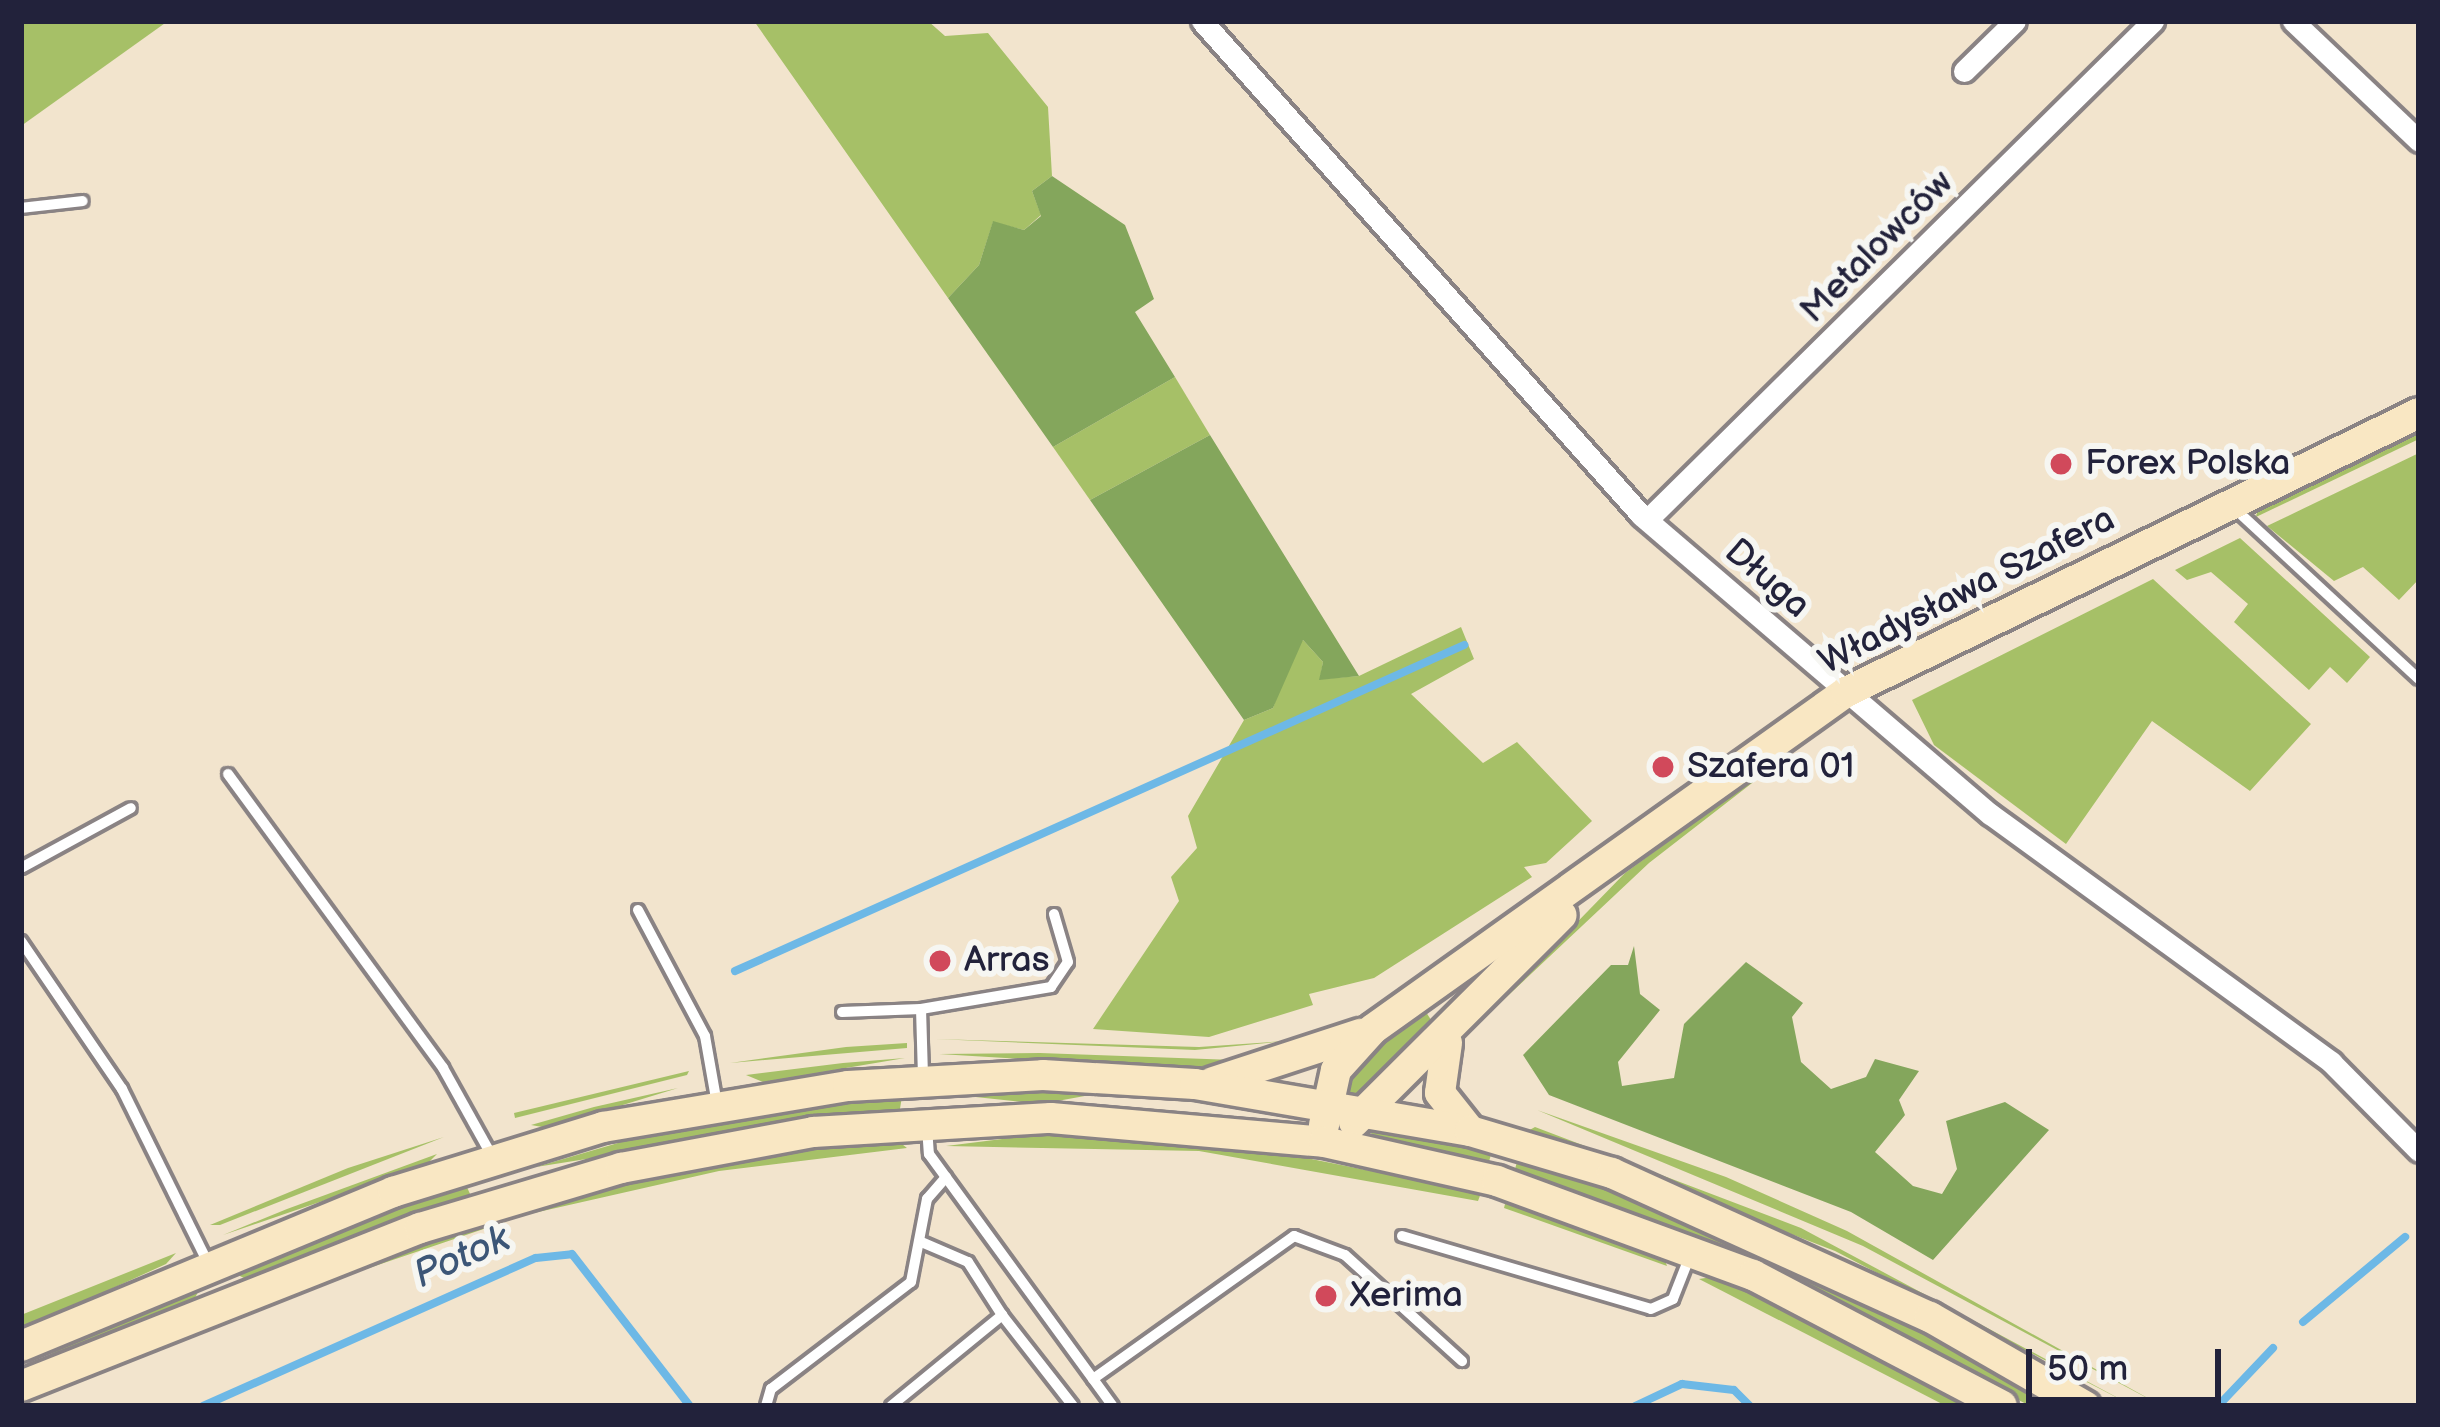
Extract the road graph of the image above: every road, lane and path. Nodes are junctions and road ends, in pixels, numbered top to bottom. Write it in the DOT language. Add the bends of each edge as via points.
graph roads {
  1 [pos="1202,21"];
  2 [pos="2014,21"];
  3 [pos="2153,21"];
  4 [pos="2293,21"];
  5 [pos="1964,71"];
  6 [pos="2419,141"];
  7 [pos="83,201"];
  8 [pos="21,208"];
  9 [pos="2419,412"];
  10 [pos="2230,503"];
  11 [pos="1647,520"];
  12 [pos="2419,679"];
  13 [pos="1846,692"];
  14 [pos="228,774"];
  15 [pos="131,808"];
  16 [pos="21,868"];
  17 [pos="1582,890"];
  18 [pos="638,910"];
  19 [pos="1054,914"];
  20 [pos="21,941"];
  21 [pos="921,1009"];
  22 [pos="842,1012"];
  23 [pos="1461,1023"];
  24 [pos="1372,1029"];
  25 [pos="923,1079"];
  26 [pos="1195,1084"];
  27 [pos="717,1104"];
  28 [pos="1325,1108"];
  29 [pos="1364,1115"];
  30 [pos="927,1122"];
  31 [pos="1469,1132"];
  32 [pos="1324,1142"];
  33 [pos="2419,1151"];
  34 [pos="493,1159"];
  35 [pos="946,1177"];
  36 [pos="506,1200"];
  37 [pos="1402,1236"];
  38 [pos="919,1241"];
  39 [pos="1692,1250"];
  40 [pos="208,1263"];
  41 [pos="226,1301"];
  42 [pos="1002,1315"];
  43 [pos="21,1346"];
  44 [pos="1462,1361"];
  45 [pos="1093,1379"];
  46 [pos="21,1386"];
  47 [pos="766,1406"];
  48 [pos="891,1406"];
  49 [pos="1072,1406"];
  50 [pos="1113,1406"];
  51 [pos="2002,1406"];
  52 [pos="2084,1406"];
  1 -- 11 [label="street, Długa"];
  2 -- 5 [label="street"];
  3 -- 11 [label="street, Metalowców"];
  4 -- 6 [label="street"];
  7 -- 8 [label="lane"];
  9 -- 10 [label="street, Władysława Szafera"];
  10 -- 12 [label="lane"];
  10 -- 13 [label="street, Władysława Szafera"];
  11 -- 13 [label="street, Długa"];
  13 -- 17 [label="street, Władysława Szafera"];
  13 -- 33 [label="street, Długa" via="2042,854 2331,1062"];
  14 -- 34 [label="lane" via="466,1101"];
  15 -- 16 [label="lane"];
  17 -- 23 [label="street, Władysława Szafera"];
  17 -- 24 [label="street, Władysława Szafera"];
  18 -- 27 [label="lane" via="705,1036"];
  19 -- 21 [label="lane" via="1068,962 1052,987"];
  20 -- 40 [label="lane" via="122,1089"];
  21 -- 22 [label="lane"];
  21 -- 25 [label="lane"];
  23 -- 29 [label="street, Władysława Szafera"];
  23 -- 31 [label="street, Władysława Szafera" via="1436,1070"];
  24 -- 26 [label="street, Władysława Szafera" via="1252,1076"];
  24 -- 28 [label="street, Władysława Szafera" via="1345,1054"];
  25 -- 26 [label="street"];
  25 -- 27 [label="street"];
  25 -- 30 [label="street"];
  26 -- 28 [label="street"];
  27 -- 34 [label="street"];
  28 -- 29 [label="street"];
  28 -- 32 [label="street, Władysława Szafera"];
  29 -- 31 [label="street"];
  29 -- 32 [label="street, Władysława Szafera"];
  30 -- 32 [label="street" via="1172,1124"];
  30 -- 35 [label="lane" via="929,1154"];
  30 -- 36 [label="street" via="718,1148"];
  31 -- 52 [label="street" via="1721,1215"];
  32 -- 39 [label="street" via="1496,1181"];
  34 -- 36 [label="street"];
  34 -- 40 [label="street"];
  35 -- 38 [label="lane" via="927,1199"];
  35 -- 45 [label="lane"];
  36 -- 41 [label="street"];
  37 -- 39 [label="lane" via="1651,1309 1672,1298"];
  38 -- 42 [label="lane" via="968,1262"];
  38 -- 47 [label="lane" via="898,1298 771,1389"];
  39 -- 51 [label="street"];
  40 -- 41 [label="street"];
  40 -- 43 [label="street"];
  41 -- 46 [label="street"];
  42 -- 48 [label="lane"];
  42 -- 49 [label="lane"];
  44 -- 45 [label="lane" via="1345,1255 1294,1237"];
  45 -- 50 [label="lane"];
}
